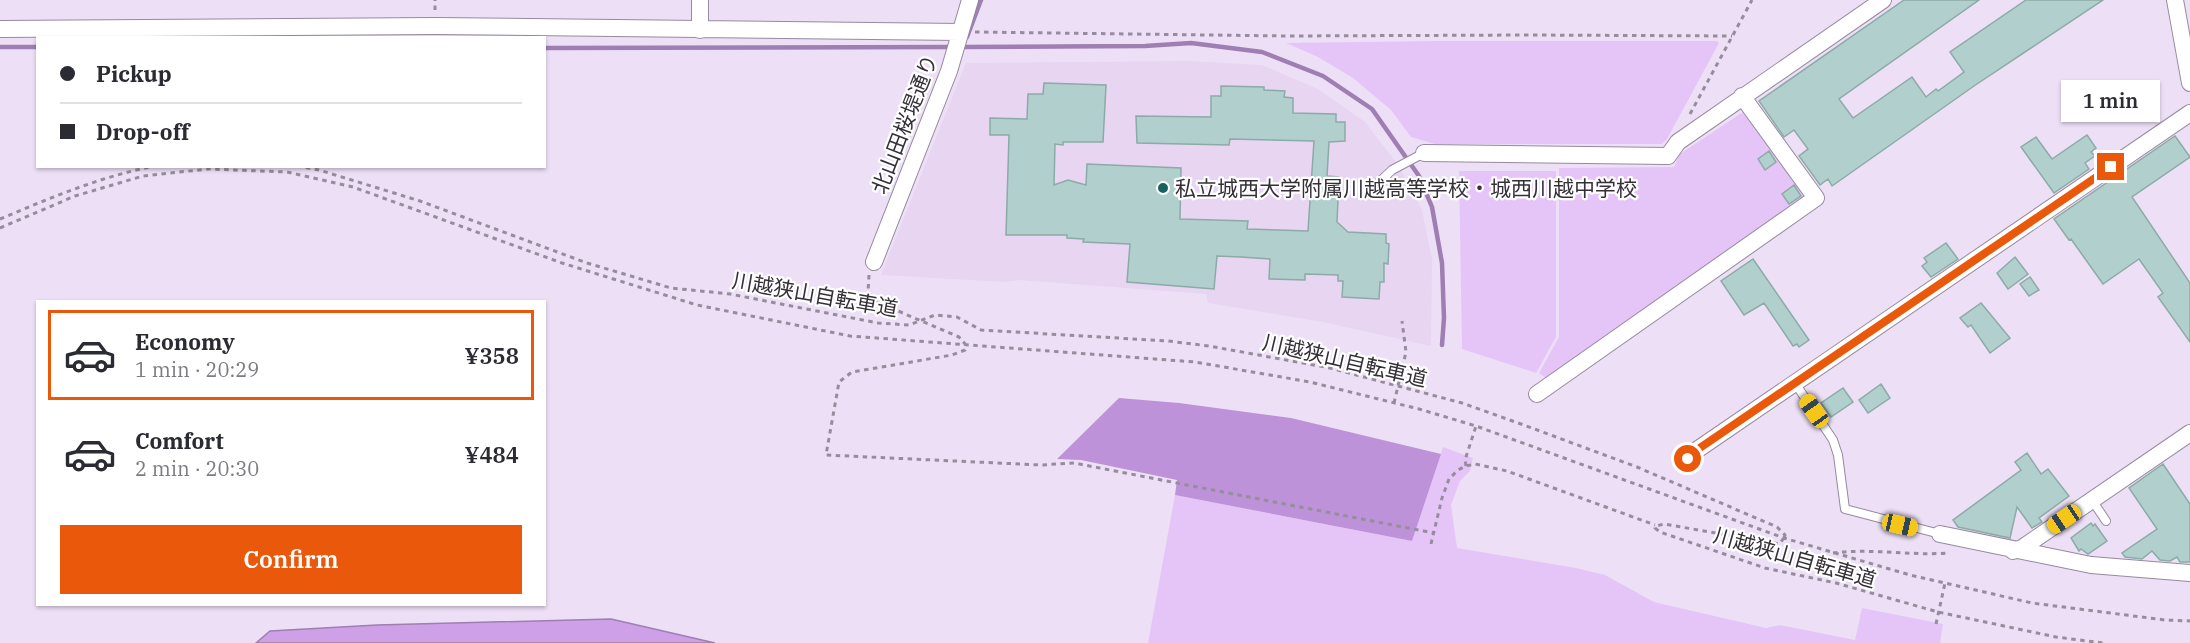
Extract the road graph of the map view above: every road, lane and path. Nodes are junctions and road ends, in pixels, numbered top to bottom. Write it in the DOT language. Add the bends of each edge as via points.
graph roads {
  1 [pos="700,0"];
  2 [pos="970,0"];
  3 [pos="1752,0"];
  4 [pos="1883,0"];
  5 [pos="2175,0"];
  6 [pos="0,29"];
  7 [pos="700,30"];
  8 [pos="960,32"];
  9 [pos="1732,36"];
  10 [pos="2190,83"];
  11 [pos="1742,96"];
  12 [pos="2190,112"];
  13 [pos="1690,115"];
  14 [pos="1421,154"];
  15 [pos="148,168"];
  16 [pos="222,168"];
  17 [pos="245,168"];
  18 [pos="308,168"];
  19 [pos="1371,190"];
  20 [pos="0,219"];
  21 [pos="0,228"];
  22 [pos="874,262"];
  23 [pos="923,321"];
  24 [pos="1402,321"];
  25 [pos="966,345"];
  26 [pos="1795,383"];
  27 [pos="1398,385"];
  28 [pos="1537,394"];
  29 [pos="1394,403"];
  30 [pos="1476,426"];
  31 [pos="2190,433"];
  32 [pos="1688,459"];
  33 [pos="1466,466"];
  34 [pos="2092,500"];
  35 [pos="2106,521"];
  36 [pos="1656,526"];
  37 [pos="1434,533"];
  38 [pos="1940,534"];
  39 [pos="1784,538"];
  40 [pos="1431,544"];
  41 [pos="2013,551"];
  42 [pos="1959,552"];
  43 [pos="1831,553"];
  44 [pos="2190,573"];
  45 [pos="1945,583"];
  46 [pos="1938,612"];
  47 [pos="2190,621"];
  48 [pos="1936,624"];
  49 [pos="2103,643"];
  1 -- 7 [label="street"];
  2 -- 8 [label="street, 北山田桜堤通り"];
  3 -- 9 [label="path"];
  4 -- 11 [label="street"];
  5 -- 10 [label="street"];
  6 -- 7 [label="street" via="435,26"];
  7 -- 8 [label="street"];
  8 -- 9 [label="path"];
  8 -- 22 [label="street, 北山田桜堤通り" via="950,71"];
  9 -- 13 [label="path"];
  11 -- 14 [label="street" via="1678,142 1668,156"];
  11 -- 28 [label="street" via="1816,198"];
  12 -- 26 [label="street"];
  14 -- 19 [label="lane" via="1392,170"];
  15 -- 20 [label="path" via="39,202"];
  16 -- 21 [label="path" via="162,173 117,183"];
  17 -- 25 [label="path" via="287,172 353,187 562,263 697,305 850,336"];
  18 -- 23 [label="path, 川越狭山自転車道" via="420,201 587,263 670,288 730,294 878,323 909,325"];
  22 -- 23 [label="path" via="867,284 871,297"];
  23 -- 25 [label="path" via="959,337"];
  23 -- 27 [label="path, 川越狭山自転車道" via="935,315 957,317 981,330 1209,346"];
  24 -- 27 [label="path" via="1406,352"];
  25 -- 29 [label="path" via="1195,362 1299,380"];
  25 -- 37 [label="path" via="965,350 952,355 852,372 839,382 826,455 1074,464"];
  26 -- 32 [label="street"];
  26 -- 38 [label="lane" via="1833,440 1845,509"];
  27 -- 29 [label="path"];
  27 -- 39 [label="path, 川越狭山自転車道" via="1462,403 1637,466 1777,527"];
  29 -- 30 [label="path"];
  30 -- 33 [label="path"];
  30 -- 39 [label="path"];
  31 -- 34 [label="street"];
  33 -- 36 [label="path" via="1485,465 1507,471"];
  33 -- 37 [label="path" via="1449,479"];
  34 -- 35 [label="lane"];
  34 -- 41 [label="street"];
  36 -- 39 [label="path, 川越狭山自転車道" via="1664,524 1779,544"];
  36 -- 46 [label="path, 川越狭山自転車道" via="1660,532 1765,568"];
  37 -- 40 [label="path"];
  38 -- 41 [label="street"];
  39 -- 43 [label="path"];
  41 -- 44 [label="street" via="2112,567"];
  42 -- 43 [label="path"];
  43 -- 45 [label="path"];
  45 -- 46 [label="path"];
  45 -- 47 [label="path" via="2032,603"];
  46 -- 48 [label="path"];
  46 -- 49 [label="path, 川越狭山自転車道"];
}
